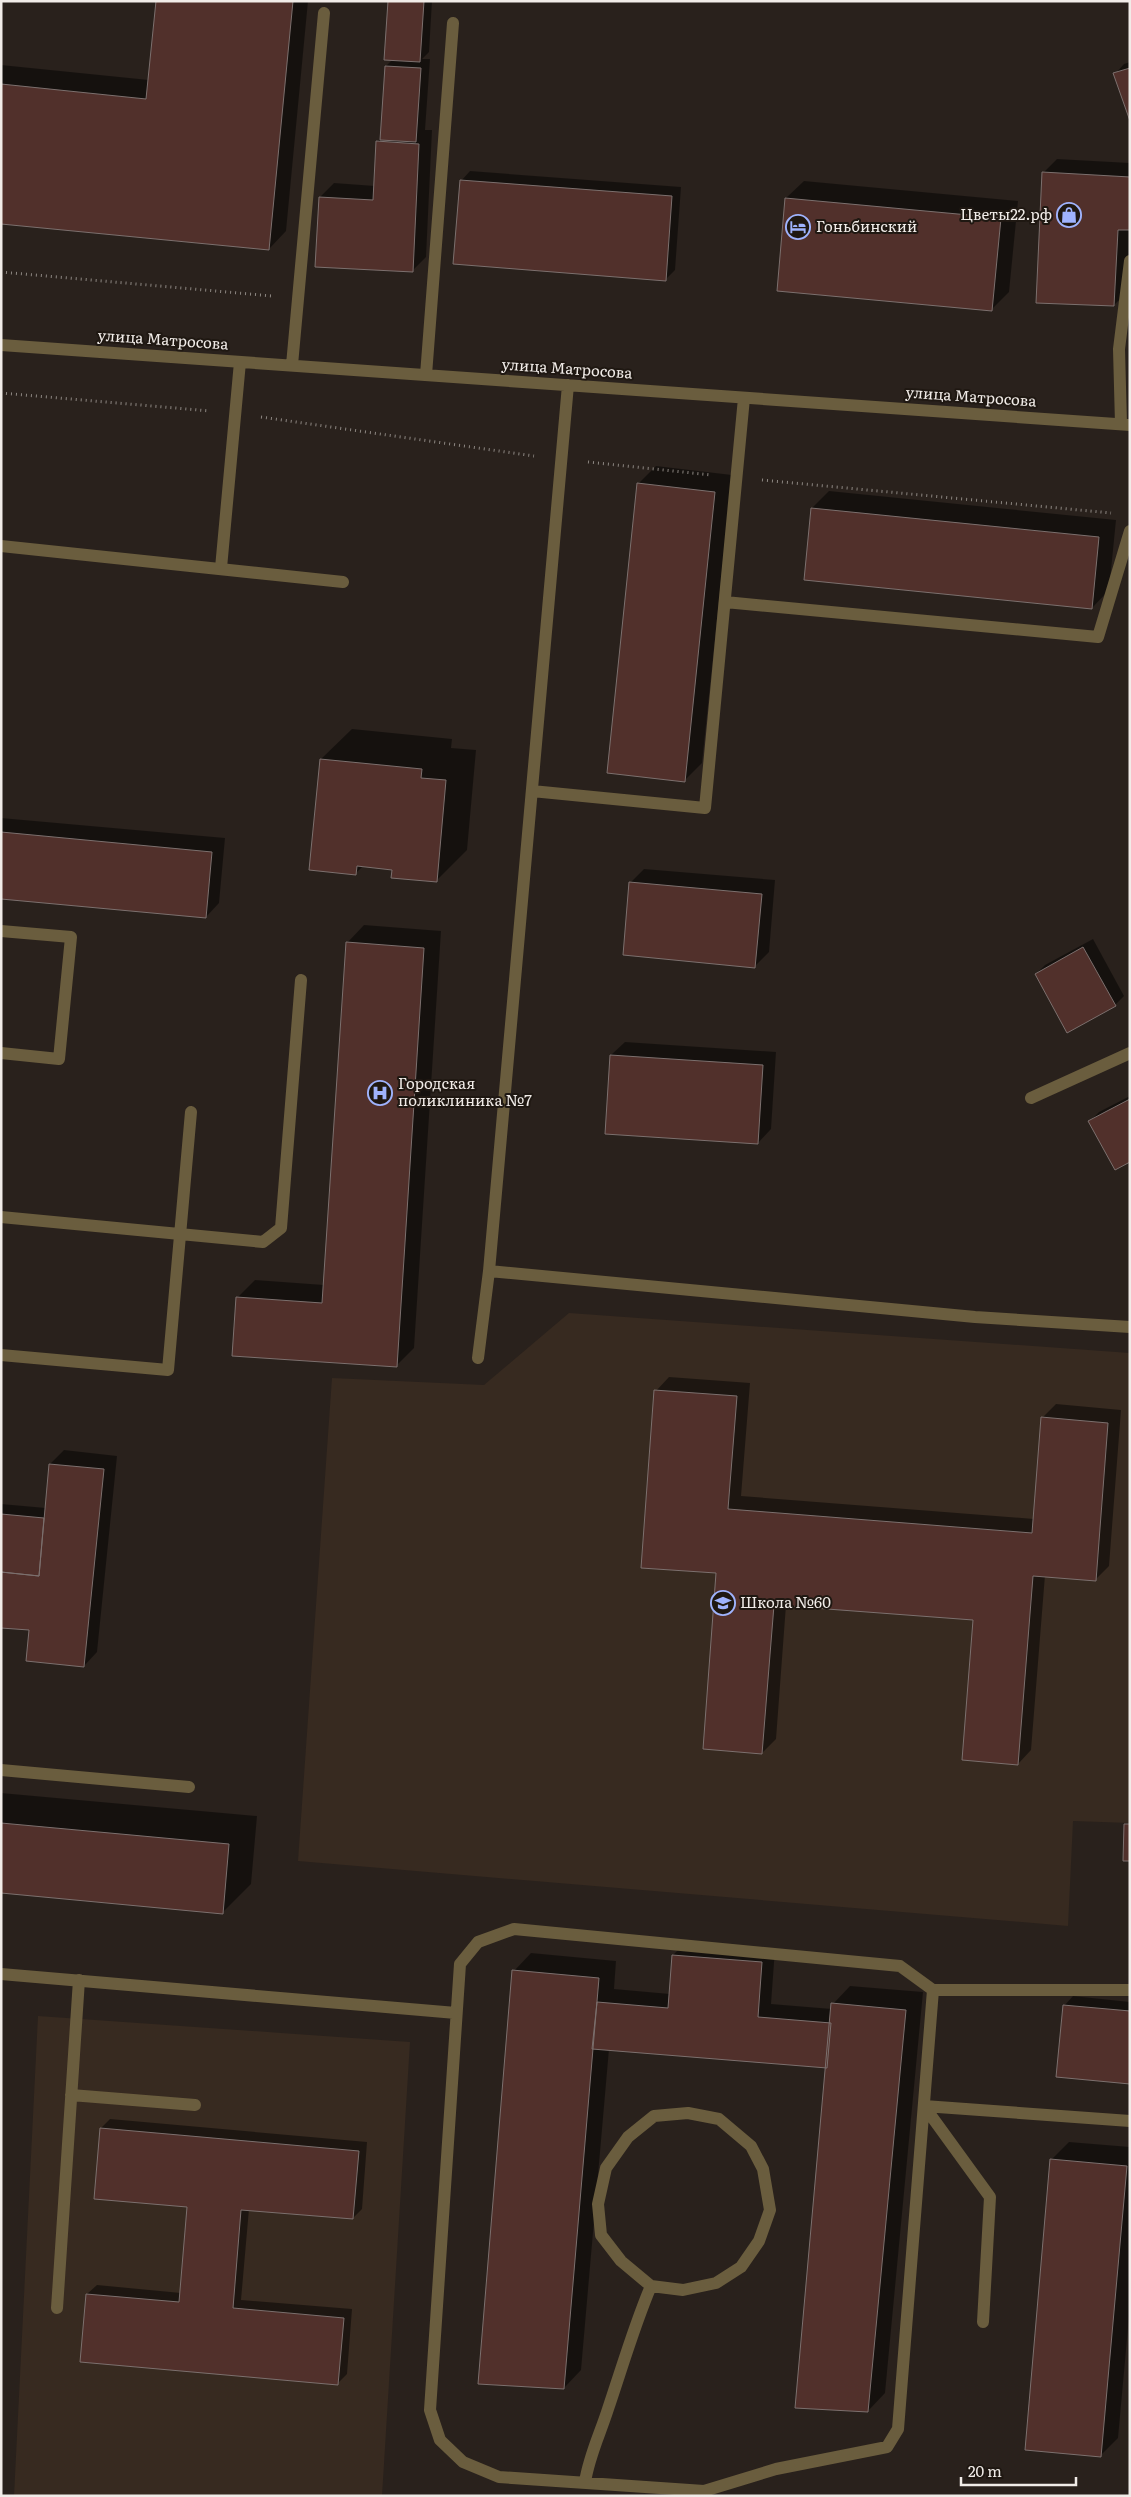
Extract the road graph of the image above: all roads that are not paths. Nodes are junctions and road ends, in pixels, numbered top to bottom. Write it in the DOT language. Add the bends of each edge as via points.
graph roads {
  1 [pos="324,13"];
  2 [pos="453,22"];
  3 [pos="1130,262"];
  4 [pos="1,344"];
  5 [pos="240,362"];
  6 [pos="292,365"];
  7 [pos="426,375"];
  8 [pos="568,385"];
  9 [pos="744,398"];
  10 [pos="1125,425"];
  11 [pos="1130,531"];
  12 [pos="1,546"];
  13 [pos="221,568"];
  14 [pos="343,582"];
  15 [pos="725,602"];
  16 [pos="532,791"];
  17 [pos="1,931"];
  18 [pos="301,980"];
  19 [pos="1,1053"];
  20 [pos="1130,1053"];
  21 [pos="1031,1098"];
  22 [pos="190,1112"];
  23 [pos="1,1217"];
  24 [pos="180,1234"];
  25 [pos="489,1271"];
  26 [pos="1130,1327"];
  27 [pos="1,1355"];
  28 [pos="478,1358"];
  29 [pos="1,1770"];
  30 [pos="189,1787"];
  31 [pos="1,1974"];
  32 [pos="79,1980"];
  33 [pos="933,1990"];
  34 [pos="1130,1990"];
  35 [pos="456,2013"];
  36 [pos="71,2095"];
  37 [pos="195,2105"];
  38 [pos="924,2106"];
  39 [pos="1130,2121"];
  40 [pos="651,2286"];
  41 [pos="57,2308"];
  42 [pos="983,2322"];
  43 [pos="585,2482"];
  1 -- 6 [label="street"];
  2 -- 7 [label="street"];
  3 -- 10 [label="street" via="1119,349"];
  4 -- 5 [label="street, улица Матросова"];
  5 -- 6 [label="street, улица Матросова"];
  5 -- 13 [label="street"];
  6 -- 7 [label="street, улица Матросова"];
  7 -- 8 [label="street, улица Матросова"];
  8 -- 9 [label="street, улица Матросова"];
  8 -- 16 [label="street"];
  9 -- 10 [label="street, улица Матросова"];
  9 -- 15 [label="street"];
  11 -- 15 [label="street" via="1098,637"];
  12 -- 13 [label="street"];
  13 -- 14 [label="street"];
  15 -- 16 [label="street" via="705,808"];
  16 -- 25 [label="street"];
  17 -- 19 [label="street" via="71,937 59,1059"];
  18 -- 24 [label="street" via="280,1228 263,1242"];
  20 -- 21 [label="street"];
  22 -- 24 [label="street"];
  23 -- 24 [label="street"];
  24 -- 27 [label="street" via="168,1370"];
  25 -- 26 [label="street" via="975,1317"];
  25 -- 28 [label="street"];
  29 -- 30 [label="street"];
  31 -- 32 [label="street"];
  32 -- 35 [label="street"];
  32 -- 36 [label="street"];
  33 -- 34 [label="street"];
  33 -- 35 [label="street" via="900,1966 514,1929 478,1942 460,1964"];
  33 -- 38 [label="street"];
  35 -- 43 [label="street" via="430,2410 440,2440 463,2462 499,2478"];
  36 -- 37 [label="street"];
  36 -- 41 [label="street"];
  38 -- 39 [label="street"];
  38 -- 42 [label="street" via="990,2197"];
  38 -- 43 [label="street" via="898,2429 887,2447 776,2469 704,2491"];
  40 -- 40 [label="street" via="621,2261 601,2235 598,2204 606,2168 628,2137 654,2116 688,2113 719,2120 750,2146 763,2170 770,2210 760,2241 741,2267 716,2283 683,2290"];
  40 -- 43 [label="street" via="589,2458"];
}
